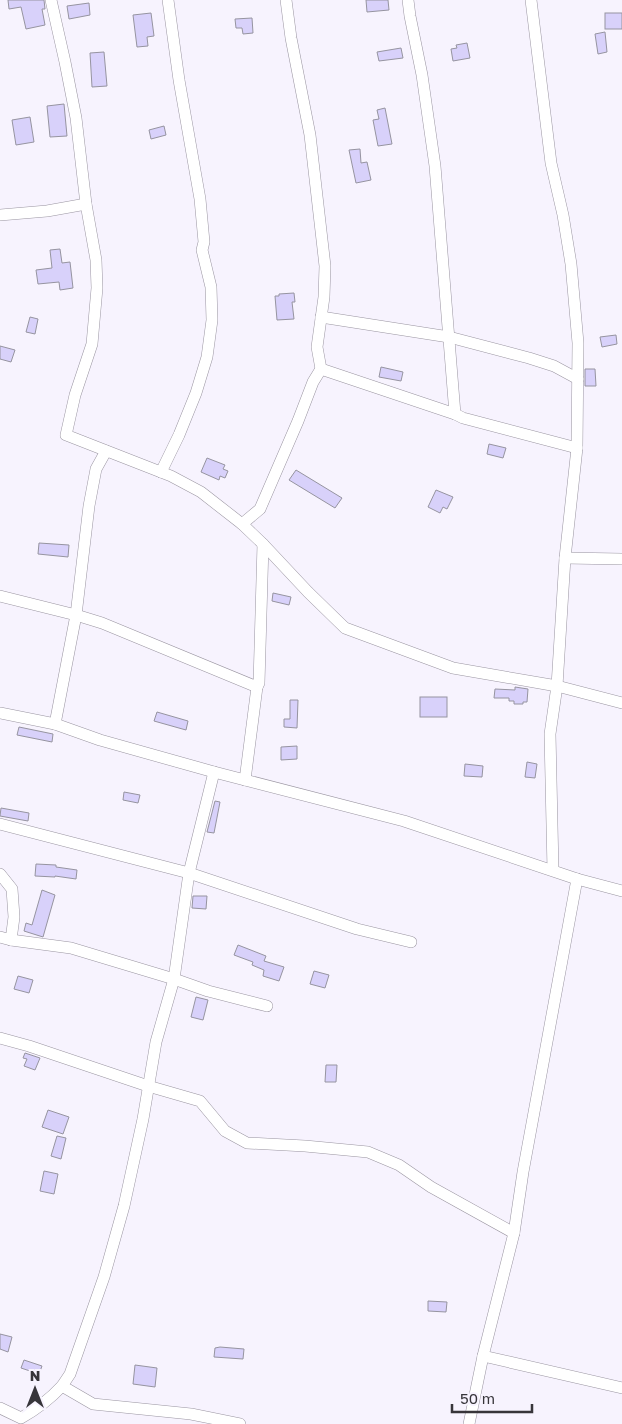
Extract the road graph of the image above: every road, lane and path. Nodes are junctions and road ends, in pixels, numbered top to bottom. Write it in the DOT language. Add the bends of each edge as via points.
graph roads {
  1 [pos="51,0"];
  2 [pos="168,0"];
  3 [pos="286,0"];
  4 [pos="408,0"];
  5 [pos="531,0"];
  6 [pos="86,204"];
  7 [pos="0,216"];
  8 [pos="322,317"];
  9 [pos="449,337"];
  10 [pos="321,369"];
  11 [pos="578,379"];
  12 [pos="455,414"];
  13 [pos="577,448"];
  14 [pos="106,451"];
  15 [pos="161,472"];
  16 [pos="242,524"];
  17 [pos="263,544"];
  18 [pos="565,558"];
  19 [pos="622,559"];
  20 [pos="0,596"];
  21 [pos="76,614"];
  22 [pos="557,686"];
  23 [pos="256,687"];
  24 [pos="622,703"];
  25 [pos="0,712"];
  26 [pos="55,724"];
  27 [pos="214,772"];
  28 [pos="245,780"];
  29 [pos="0,824"];
  30 [pos="554,870"];
  31 [pos="189,873"];
  32 [pos="0,874"];
  33 [pos="577,879"];
  34 [pos="622,891"];
  35 [pos="5,939"];
  36 [pos="411,942"];
  37 [pos="174,979"];
  38 [pos="267,1006"];
  39 [pos="0,1038"];
  40 [pos="148,1086"];
  41 [pos="514,1233"];
  42 [pos="483,1356"];
  43 [pos="62,1386"];
  44 [pos="622,1388"];
  45 [pos="0,1408"];
  46 [pos="240,1424"];
  47 [pos="469,1424"];
  1 -- 6 [label="street" via="76,118"];
  2 -- 15 [label="street" via="200,199 202,250 211,287 212,320 208,357 196,394"];
  3 -- 8 [label="street" via="310,135 318,203 325,266"];
  4 -- 9 [label="street" via="435,166"];
  5 -- 11 [label="street" via="551,163 571,264"];
  6 -- 7 [label="street"];
  6 -- 14 [label="street" via="96,260 95,316 92,344 66,435"];
  8 -- 9 [label="street"];
  8 -- 10 [label="street" via="317,347"];
  9 -- 11 [label="street" via="554,366"];
  9 -- 12 [label="street"];
  10 -- 12 [label="street"];
  10 -- 16 [label="street" via="260,509"];
  11 -- 13 [label="street"];
  12 -- 13 [label="street"];
  13 -- 18 [label="street"];
  14 -- 15 [label="street"];
  14 -- 21 [label="street" via="96,469 89,506"];
  15 -- 16 [label="street" via="201,492"];
  16 -- 17 [label="street"];
  17 -- 22 [label="street" via="345,628 452,668"];
  17 -- 23 [label="street" via="259,682"];
  18 -- 19 [label="street"];
  18 -- 22 [label="street"];
  20 -- 21 [label="street"];
  21 -- 23 [label="street"];
  21 -- 26 [label="street"];
  22 -- 24 [label="street"];
  22 -- 30 [label="street" via="550,734"];
  23 -- 28 [label="street"];
  25 -- 26 [label="street"];
  26 -- 27 [label="street"];
  27 -- 28 [label="street"];
  27 -- 31 [label="street"];
  28 -- 30 [label="street" via="404,821"];
  29 -- 31 [label="street"];
  30 -- 33 [label="street"];
  31 -- 36 [label="street" via="357,929"];
  31 -- 37 [label="street"];
  32 -- 35 [label="street" via="12,889 14,917"];
  33 -- 34 [label="street"];
  33 -- 41 [label="street"];
  35 -- 37 [label="street" via="71,948"];
  37 -- 38 [label="street"];
  37 -- 40 [label="street" via="156,1042"];
  39 -- 40 [label="street"];
  40 -- 41 [label="street" via="200,1101 225,1131 247,1143 368,1152 399,1166 431,1188"];
  40 -- 43 [label="street" via="124,1206 104,1277 70,1374"];
  41 -- 42 [label="street"];
  42 -- 44 [label="street"];
  42 -- 47 [label="street"];
  43 -- 45 [label="street" via="38,1408 21,1418"];
  43 -- 46 [label="street" via="93,1404 191,1414"];
}
